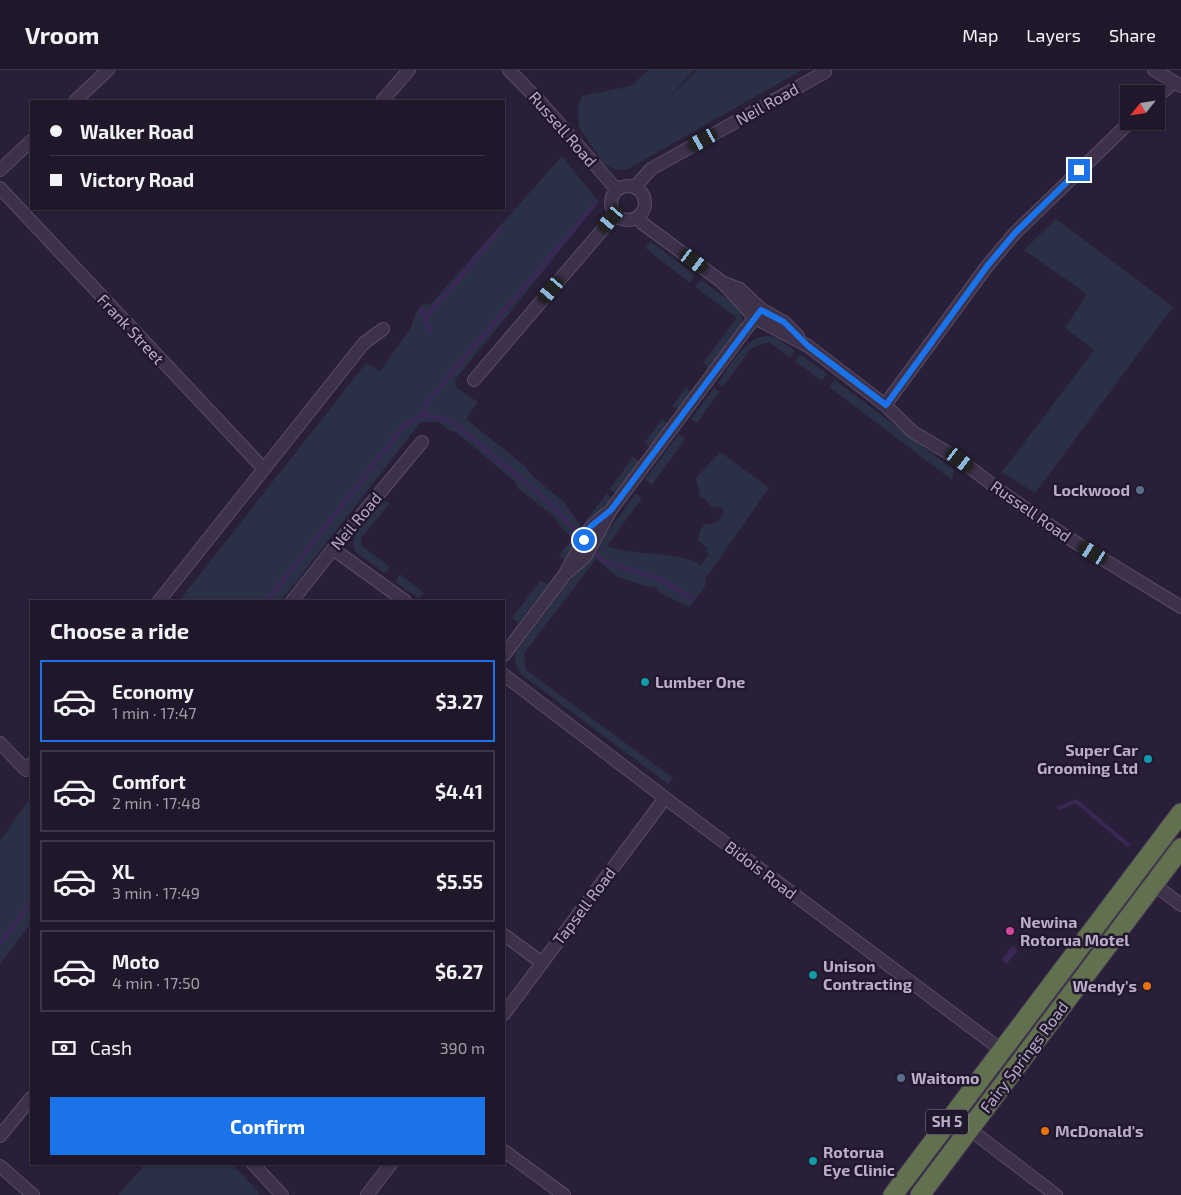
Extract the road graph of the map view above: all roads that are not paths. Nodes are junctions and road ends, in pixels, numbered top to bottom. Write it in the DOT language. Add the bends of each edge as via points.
graph roads {
  1 [pos="108,70"];
  2 [pos="409,70"];
  3 [pos="509,70"];
  4 [pos="1154,70"];
  5 [pos="825,72"];
  6 [pos="1178,84"];
  7 [pos="1165,92"];
  8 [pos="76,100"];
  9 [pos="383,100"];
  10 [pos="1122,130"];
  11 [pos="30,142"];
  12 [pos="0,170"];
  13 [pos="635,187"];
  14 [pos="0,188"];
  15 [pos="616,189"];
  16 [pos="615,215"];
  17 [pos="637,218"];
  18 [pos="758,314"];
  19 [pos="383,329"];
  20 [pos="474,380"];
  21 [pos="886,405"];
  22 [pos="422,442"];
  23 [pos="263,468"];
  24 [pos="333,549"];
  25 [pos="160,600"];
  26 [pos="293,600"];
  27 [pos="404,600"];
  28 [pos="1181,606"];
  29 [pos="505,654"];
  30 [pos="505,676"];
  31 [pos="0,742"];
  32 [pos="28,767"];
  33 [pos="665,798"];
  34 [pos="1181,813"];
  35 [pos="1181,848"];
  36 [pos="1138,872"];
  37 [pos="1154,884"];
  38 [pos="1181,905"];
  39 [pos="505,936"];
  40 [pos="541,962"];
  41 [pos="505,1013"];
  42 [pos="1001,1049"];
  43 [pos="1019,1063"];
  44 [pos="30,1099"];
  45 [pos="952,1116"];
  46 [pos="970,1129"];
  47 [pos="0,1136"];
  48 [pos="505,1152"];
  49 [pos="254,1165"];
  50 [pos="390,1165"];
  51 [pos="0,1166"];
  52 [pos="33,1195"];
  53 [pos="282,1195"];
  54 [pos="367,1195"];
  55 [pos="564,1195"];
  56 [pos="893,1195"];
  57 [pos="920,1195"];
  58 [pos="1056,1195"];
  1 -- 8 [label="street"];
  2 -- 9 [label="street"];
  3 -- 15 [label="street, Russell Road"];
  4 -- 6 [label="street"];
  5 -- 13 [label="street, Neil Road" via="651,169"];
  6 -- 7 [label="street"];
  10 -- 21 [label="street" via="1015,233"];
  11 -- 12 [label="street"];
  13 -- 15 [label="street" via="624,185"];
  13 -- 17 [label="street" via="646,202"];
  14 -- 23 [label="street, Frank Street"];
  15 -- 16 [label="street" via="611,200"];
  16 -- 17 [label="street" via="626,220"];
  16 -- 20 [label="street"];
  17 -- 18 [label="street, Russell Road" via="722,282"];
  18 -- 21 [label="street, Russell Road" via="808,346"];
  18 -- 29 [label="street" via="611,510 585,557 565,574"];
  19 -- 23 [label="street" via="364,343"];
  21 -- 28 [label="street, Russell Road" via="934,435 960,460 1065,536"];
  22 -- 24 [label="street, Neil Road"];
  23 -- 25 [label="street"];
  24 -- 26 [label="street, Neil Road"];
  24 -- 27 [label="street"];
  30 -- 33 [label="street, Bidois Road"];
  31 -- 32 [label="street"];
  33 -- 40 [label="street, Tapsell Road"];
  33 -- 42 [label="street, Bidois Road"];
  34 -- 36 [label="highway, Fairy Springs Road / SH 5"];
  35 -- 37 [label="highway, Fairy Springs Road / SH 5"];
  36 -- 37 [label="street"];
  36 -- 42 [label="highway, Fairy Springs Road / SH 5"];
  37 -- 38 [label="street"];
  37 -- 43 [label="highway, Fairy Springs Road / SH 5"];
  39 -- 40 [label="street"];
  40 -- 41 [label="street, Tapsell Road"];
  42 -- 43 [label="street, Bidois Road"];
  42 -- 45 [label="highway, Fairy Springs Road / SH 5"];
  43 -- 46 [label="highway, Fairy Springs Road / SH 5"];
  44 -- 47 [label="street"];
  45 -- 46 [label="street"];
  45 -- 56 [label="highway, Fairy Springs Road / SH 5"];
  46 -- 57 [label="highway, Fairy Springs Road / SH 5"];
  46 -- 58 [label="street"];
  48 -- 55 [label="street"];
  49 -- 53 [label="street"];
  50 -- 54 [label="street"];
  51 -- 52 [label="street"];
}
